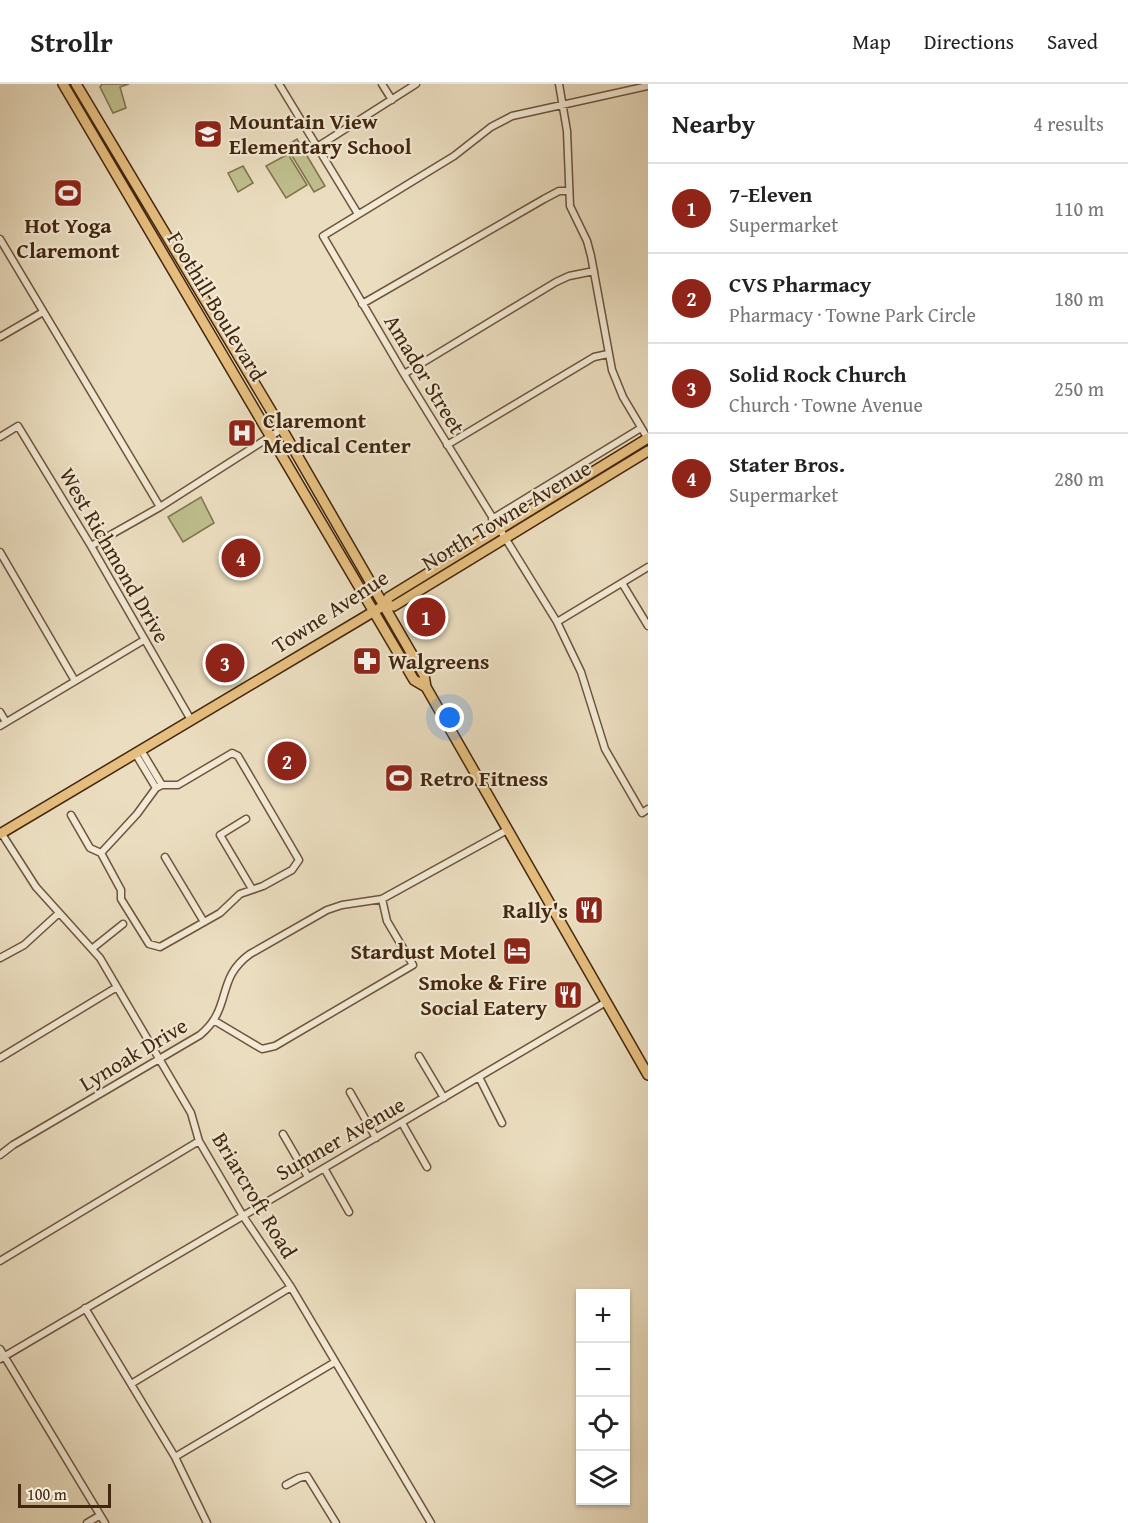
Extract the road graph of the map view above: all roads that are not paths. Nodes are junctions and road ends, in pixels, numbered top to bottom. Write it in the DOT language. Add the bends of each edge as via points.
graph roads {
  1 [pos="63,84"];
  2 [pos="76,84"];
  3 [pos="279,84"];
  4 [pos="382,84"];
  5 [pos="416,84"];
  6 [pos="560,84"];
  7 [pos="648,86"];
  8 [pos="392,100"];
  9 [pos="563,104"];
  10 [pos="317,147"];
  11 [pos="568,191"];
  12 [pos="358,214"];
  13 [pos="0,240"];
  14 [pos="594,271"];
  15 [pos="362,304"];
  16 [pos="44,312"];
  17 [pos="0,337"];
  18 [pos="608,354"];
  19 [pos="404,374"];
  20 [pos="641,428"];
  21 [pos="282,429"];
  22 [pos="271,435"];
  23 [pos="0,438"];
  24 [pos="648,439"];
  25 [pos="447,445"];
  26 [pos="648,451"];
  27 [pos="160,507"];
  28 [pos="492,519"];
  29 [pos="500,529"];
  30 [pos="506,538"];
  31 [pos="91,546"];
  32 [pos="0,552"];
  33 [pos="648,567"];
  34 [pos="622,583"];
  35 [pos="383,606"];
  36 [pos="374,611"];
  37 [pos="557,622"];
  38 [pos="648,626"];
  39 [pos="144,640"];
  40 [pos="75,681"];
  41 [pos="426,687"];
  42 [pos="0,712"];
  43 [pos="191,720"];
  44 [pos="3,724"];
  45 [pos="138,752"];
  46 [pos="159,787"];
  47 [pos="645,811"];
  48 [pos="71,815"];
  49 [pos="246,819"];
  50 [pos="507,830"];
  51 [pos="1,835"];
  52 [pos="101,853"];
  53 [pos="165,857"];
  54 [pos="252,889"];
  55 [pos="382,899"];
  56 [pos="59,913"];
  57 [pos="204,922"];
  58 [pos="123,924"];
  59 [pos="93,948"];
  60 [pos="0,958"];
  61 [pos="117,987"];
  62 [pos="606,1002"];
  63 [pos="215,1021"];
  64 [pos="419,1056"];
  65 [pos="0,1058"];
  66 [pos="159,1060"];
  67 [pos="648,1075"];
  68 [pos="479,1077"];
  69 [pos="350,1092"];
  70 [pos="444,1098"];
  71 [pos="402,1123"];
  72 [pos="502,1123"];
  73 [pos="283,1134"];
  74 [pos="376,1138"];
  75 [pos="199,1141"];
  76 [pos="0,1155"];
  77 [pos="427,1167"];
  78 [pos="324,1168"];
  79 [pos="308,1177"];
  80 [pos="349,1212"];
  81 [pos="243,1216"];
  82 [pos="0,1261"];
  83 [pos="291,1287"];
  84 [pos="85,1308"];
  85 [pos="0,1349"];
  86 [pos="2,1357"];
  87 [pos="335,1362"];
  88 [pos="131,1384"];
  89 [pos="175,1457"];
  90 [pos="286,1485"];
  91 [pos="99,1516"];
  92 [pos="87,1523"];
  93 [pos="105,1523"];
  94 [pos="207,1523"];
  95 [pos="336,1523"];
  96 [pos="431,1523"];
  1 -- 22 [label="main road, Foothill Boulevard"];
  2 -- 21 [label="main road, Foothill Boulevard"];
  3 -- 10 [label="street"];
  4 -- 8 [label="street"];
  5 -- 8 [label="street"];
  6 -- 9 [label="street"];
  7 -- 9 [label="street"];
  8 -- 10 [label="street"];
  9 -- 11 [label="street"];
  9 -- 12 [label="street" via="501,121 454,156"];
  10 -- 12 [label="street"];
  11 -- 14 [label="street"];
  11 -- 15 [label="street" via="544,199"];
  12 -- 15 [label="street, Amador Street" via="323,236"];
  13 -- 16 [label="street"];
  14 -- 18 [label="street"];
  14 -- 19 [label="street" via="556,282"];
  15 -- 19 [label="street, Amador Street"];
  16 -- 17 [label="street"];
  16 -- 27 [label="street"];
  18 -- 20 [label="street" via="623,397"];
  18 -- 25 [label="street" via="594,357"];
  19 -- 25 [label="street, Amador Street"];
  20 -- 24 [label="street"];
  20 -- 28 [label="street"];
  21 -- 22 [label="street"];
  21 -- 35 [label="main road, Foothill Boulevard"];
  22 -- 27 [label="street"];
  22 -- 36 [label="main road, Foothill Boulevard"];
  23 -- 31 [label="street, West Richmond Drive" via="18,426"];
  24 -- 29 [label="main road, Towne Avenue"];
  25 -- 28 [label="street, Amador Street"];
  26 -- 30 [label="main road, North Towne Avenue"];
  27 -- 31 [label="street"];
  28 -- 29 [label="street, Amador Street"];
  29 -- 30 [label="street, Amador Street"];
  29 -- 35 [label="main road, Towne Avenue" via="388,597"];
  30 -- 35 [label="main road, North Towne Avenue" via="394,606"];
  30 -- 37 [label="street, Amador Street"];
  31 -- 39 [label="street, West Richmond Drive"];
  32 -- 40 [label="street"];
  33 -- 34 [label="street"];
  34 -- 37 [label="street"];
  34 -- 38 [label="street"];
  35 -- 36 [label="main road, Towne Avenue"];
  35 -- 41 [label="main road, Foothill Boulevard"];
  36 -- 41 [label="main road, Foothill Boulevard" via="414,680"];
  36 -- 43 [label="main road, Towne Avenue"];
  37 -- 47 [label="street, Amador Street" via="575,658 605,748"];
  39 -- 40 [label="street"];
  39 -- 43 [label="street, West Richmond Drive"];
  40 -- 44 [label="street"];
  41 -- 50 [label="main road"];
  42 -- 44 [label="street"];
  43 -- 45 [label="main road, Towne Avenue"];
  45 -- 46 [label="street"];
  45 -- 51 [label="main road, Towne Avenue"];
  46 -- 52 [label="street"];
  46 -- 54 [label="street" via="177,785 232,753 238,756 299,860 292,870"];
  48 -- 52 [label="street" via="90,848"];
  49 -- 54 [label="street" via="220,835"];
  50 -- 55 [label="street, Lynoak Drive"];
  50 -- 62 [label="main road"];
  51 -- 56 [label="street, Briarcroft Road" via="29,878"];
  52 -- 57 [label="street" via="118,884 121,899 148,944 160,947"];
  53 -- 57 [label="street"];
  54 -- 57 [label="street"];
  55 -- 63 [label="street, Lynoak Drive" via="327,910 242,960 229,977"];
  55 -- 63 [label="street" via="387,921 413,965 275,1046 262,1049"];
  56 -- 59 [label="street, Briarcroft Road"];
  56 -- 60 [label="street" via="24,945"];
  58 -- 59 [label="street"];
  59 -- 61 [label="street, Briarcroft Road"];
  61 -- 65 [label="street"];
  61 -- 66 [label="street, Briarcroft Road"];
  62 -- 67 [label="main road"];
  62 -- 68 [label="street, Sumner Avenue"];
  63 -- 66 [label="street, Lynoak Drive"];
  64 -- 70 [label="street"];
  66 -- 75 [label="street, Briarcroft Road" via="190,1113"];
  66 -- 76 [label="street, Lynoak Drive"];
  68 -- 70 [label="street, Sumner Avenue"];
  68 -- 72 [label="street"];
  69 -- 74 [label="street"];
  70 -- 71 [label="street, Sumner Avenue"];
  71 -- 74 [label="street, Sumner Avenue"];
  71 -- 77 [label="street"];
  73 -- 79 [label="street"];
  74 -- 78 [label="street, Sumner Avenue"];
  75 -- 81 [label="street, Briarcroft Road"];
  75 -- 82 [label="street"];
  78 -- 79 [label="street, Sumner Avenue"];
  78 -- 80 [label="street"];
  79 -- 81 [label="street, Sumner Avenue"];
  81 -- 83 [label="street, Briarcroft Road"];
  81 -- 84 [label="street, Sumner Avenue"];
  83 -- 87 [label="street, Briarcroft Road"];
  83 -- 88 [label="street"];
  84 -- 86 [label="street, Sumner Avenue"];
  84 -- 88 [label="street"];
  85 -- 86 [label="street"];
  86 -- 91 [label="street"];
  87 -- 89 [label="street"];
  87 -- 96 [label="street, Briarcroft Road"];
  88 -- 89 [label="street"];
  89 -- 94 [label="street"];
  90 -- 95 [label="street" via="307,1476"];
  91 -- 92 [label="street"];
  91 -- 93 [label="street"];
}
